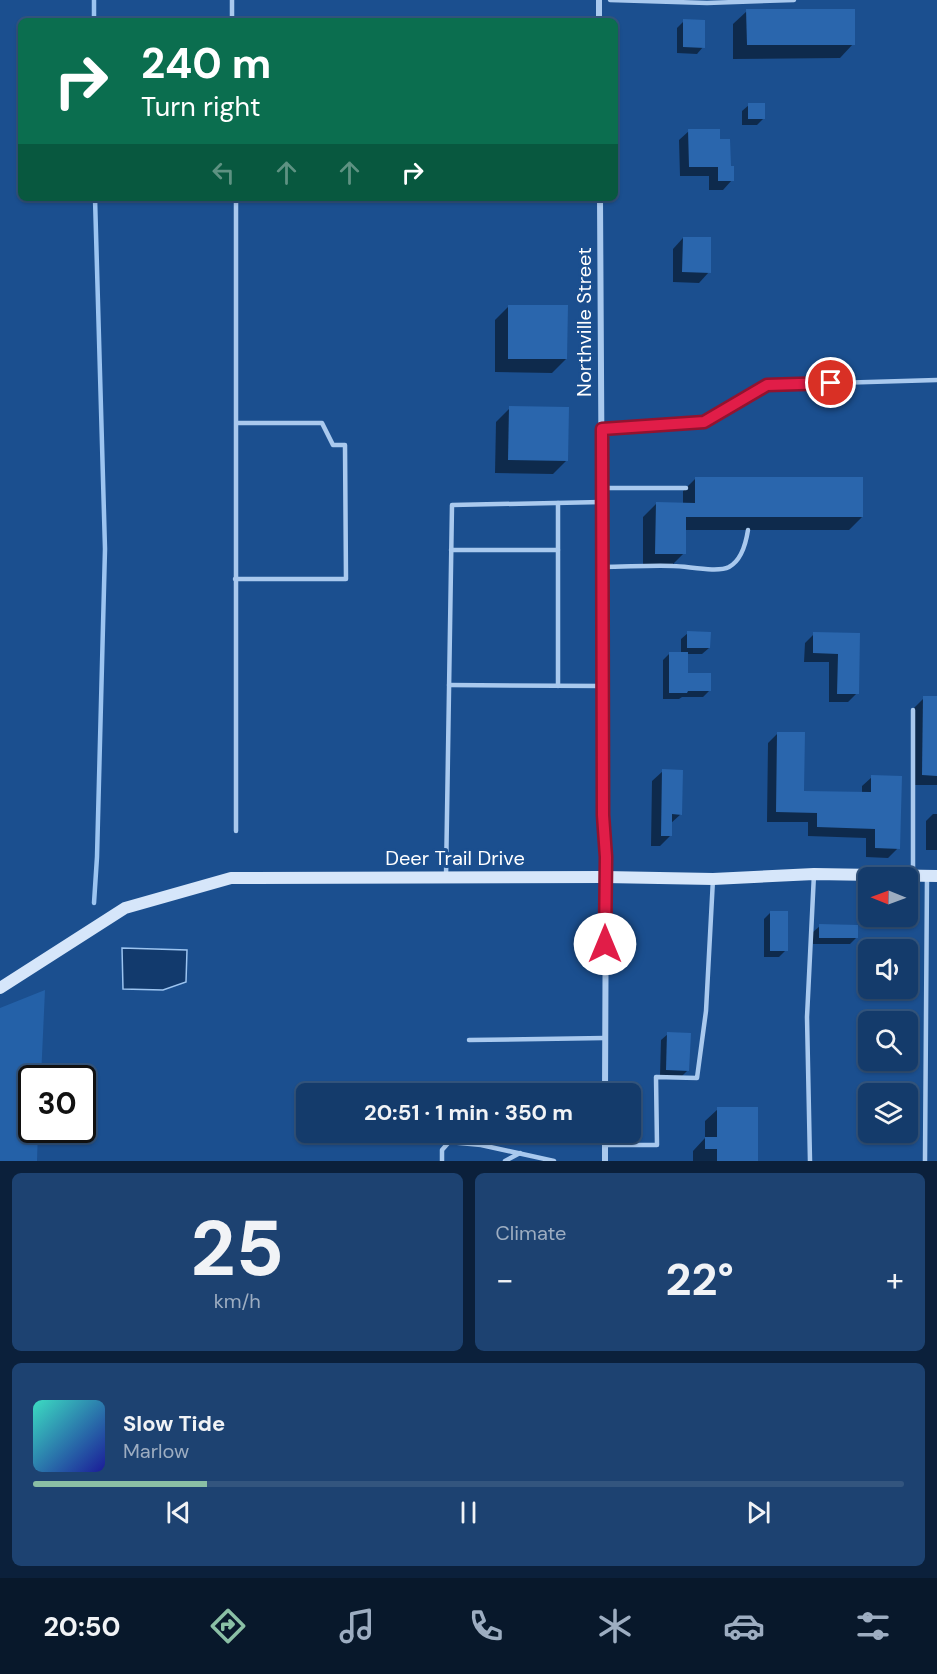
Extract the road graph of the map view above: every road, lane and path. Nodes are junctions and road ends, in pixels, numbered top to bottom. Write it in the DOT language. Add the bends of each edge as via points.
graph roads {
  1 [pos="232,0"];
  2 [pos="599,0"];
  3 [pos="610,0"];
  4 [pos="794,0"];
  5 [pos="727,1"];
  6 [pos="232,18"];
  7 [pos="599,18"];
  8 [pos="236,201"];
  9 [pos="600,201"];
  10 [pos="937,380"];
  11 [pos="237,423"];
  12 [pos="602,429"];
  13 [pos="602,488"];
  14 [pos="686,488"];
  15 [pos="602,502"];
  16 [pos="558,503"];
  17 [pos="748,530"];
  18 [pos="451,550"];
  19 [pos="558,550"];
  20 [pos="603,567"];
  21 [pos="235,579"];
  22 [pos="449,685"];
  23 [pos="558,686"];
  24 [pos="603,686"];
  25 [pos="913,710"];
  26 [pos="236,831"];
  27 [pos="913,867"];
  28 [pos="814,874"];
  29 [pos="858,875"];
  30 [pos="446,877"];
  31 [pos="605,877"];
  32 [pos="932,877"];
  33 [pos="713,879"];
  34 [pos="0,988"];
  35 [pos="605,1038"];
  36 [pos="469,1040"];
  37 [pos="605,1083"];
  38 [pos="605,1145"];
  39 [pos="520,1153"];
  40 [pos="442,1161"];
  41 [pos="505,1161"];
  42 [pos="554,1161"];
  43 [pos="605,1161"];
  44 [pos="810,1161"];
  45 [pos="925,1161"];
  1 -- 6 [label="lane"];
  2 -- 7 [label="street"];
  3 -- 5 [label="lane"];
  4 -- 5 [label="lane"];
  8 -- 11 [label="lane"];
  9 -- 12 [label="street, Northville Street"];
  10 -- 12 [label="lane" via="767,385 704,422"];
  11 -- 21 [label="lane"];
  11 -- 21 [label="lane" via="322,423 333,445 345,445 346,579"];
  12 -- 13 [label="street, Northville Street"];
  13 -- 14 [label="lane"];
  13 -- 15 [label="street, Northville Street"];
  15 -- 16 [label="lane"];
  15 -- 20 [label="street, Northville Street"];
  16 -- 18 [label="lane" via="452,506"];
  16 -- 19 [label="lane"];
  17 -- 20 [label="lane" via="740,556 729,567"];
  18 -- 19 [label="lane"];
  18 -- 22 [label="lane"];
  19 -- 23 [label="lane"];
  20 -- 24 [label="street, Northville Street"];
  21 -- 26 [label="lane"];
  22 -- 23 [label="lane"];
  22 -- 30 [label="lane"];
  23 -- 24 [label="lane"];
  24 -- 31 [label="street, Northville Street"];
  25 -- 27 [label="lane"];
  28 -- 29 [label="street, Deer Trail Drive"];
  28 -- 33 [label="street, Deer Trail Drive"];
  28 -- 44 [label="lane" via="807,1017"];
  30 -- 31 [label="street, Deer Trail Drive"];
  30 -- 34 [label="street, Deer Trail Drive" via="231,878 125,908"];
  31 -- 33 [label="street, Deer Trail Drive"];
  31 -- 35 [label="street, Northville Street"];
  32 -- 45 [label="lane"];
  33 -- 38 [label="lane" via="698,1078 656,1077 657,1145"];
  35 -- 36 [label="lane"];
  35 -- 37 [label="street, Northville Street"];
  38 -- 43 [label="street"];
  39 -- 40 [label="lane" via="449,1142 442,1150"];
  39 -- 41 [label="lane"];
  39 -- 42 [label="lane"];
}
